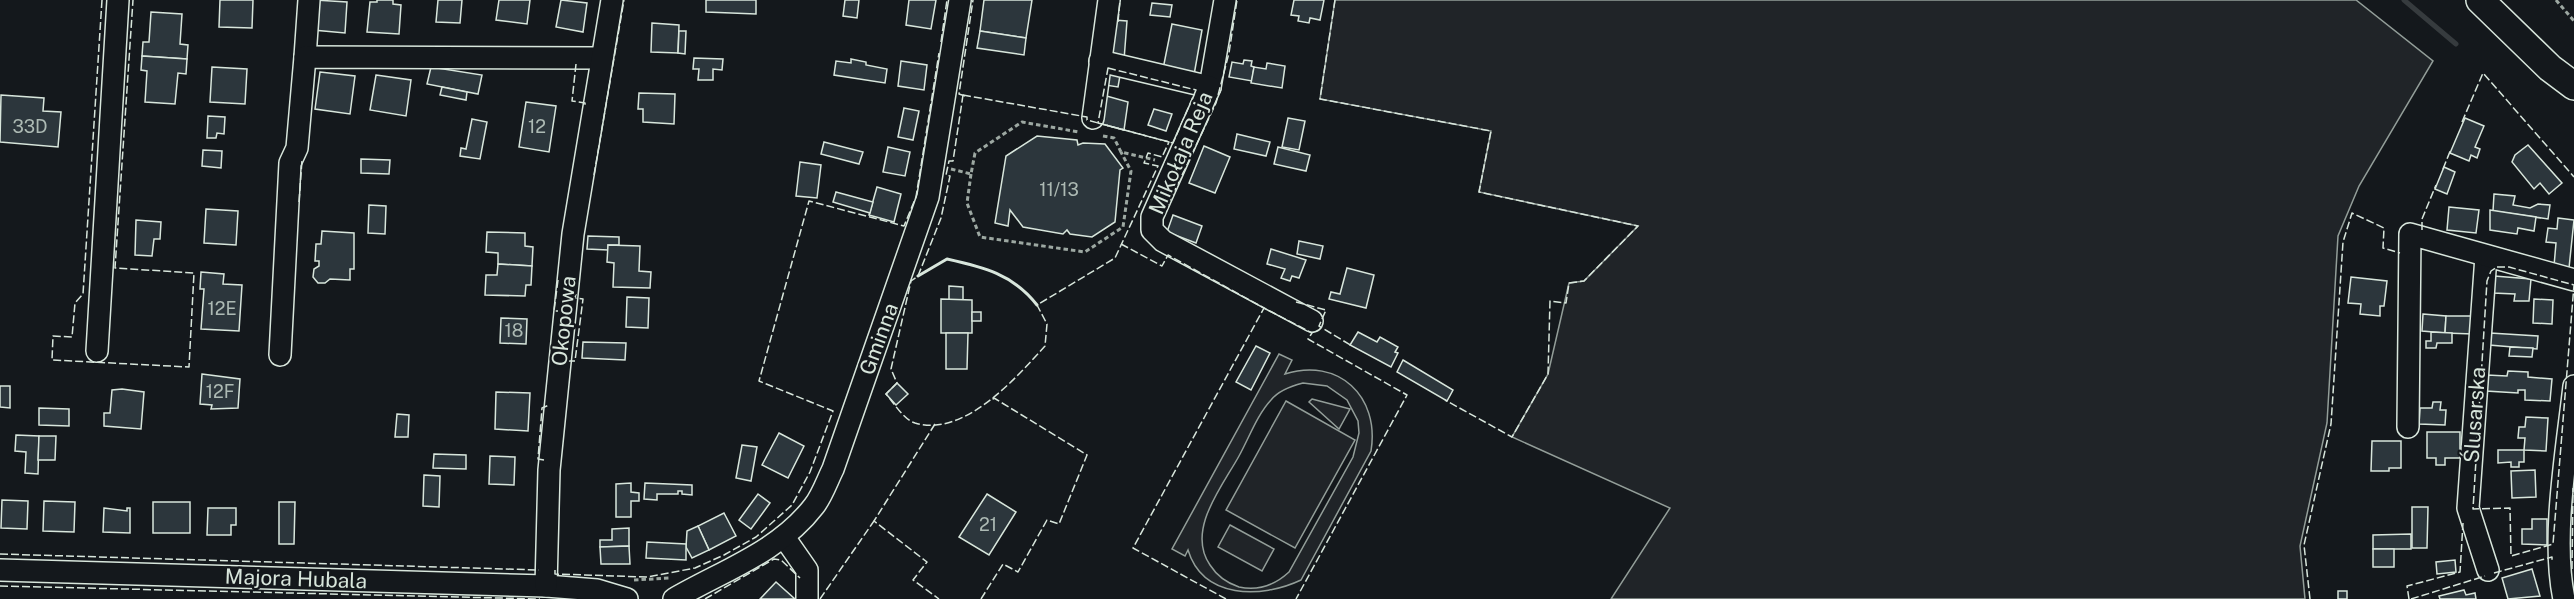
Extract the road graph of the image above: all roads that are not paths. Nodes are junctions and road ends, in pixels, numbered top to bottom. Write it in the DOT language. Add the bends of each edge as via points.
graph roads {
  1 [pos="118,0"];
  2 [pos="309,0"];
  3 [pos="612,0"];
  4 [pos="960,0"];
  5 [pos="1109,0"];
  6 [pos="1225,0"];
  7 [pos="2480,0"];
  8 [pos="305,57"];
  9 [pos="602,58"];
  10 [pos="1100,61"];
  11 [pos="2574,86"];
  12 [pos="1209,87"];
  13 [pos="1092,129"];
  14 [pos="2486,256"];
  15 [pos="2574,280"];
  16 [pos="1312,321"];
  17 [pos="97,351"];
  18 [pos="280,355"];
  19 [pos="2574,387"];
  20 [pos="2408,427"];
  21 [pos="783,537"];
  22 [pos="0,570"];
  23 [pos="2488,570"];
  24 [pos="546,586"];
  25 [pos="625,589"];
  26 [pos="674,599"];
  27 [pos="807,599"];
  28 [pos="2564,599"];
  1 -- 17 [label="street"];
  2 -- 8 [label="street"];
  3 -- 9 [label="street, Okopowa"];
  4 -- 21 [label="street, Gminna" via="928,197 918,229 833,469 814,506"];
  5 -- 10 [label="street"];
  6 -- 12 [label="street, Mikołaja Reja"];
  7 -- 11 [label="main road"];
  8 -- 9 [label="street"];
  8 -- 18 [label="street" via="297,148 290,163"];
  9 -- 24 [label="street, Okopowa" via="571,258 549,470"];
  10 -- 12 [label="street"];
  10 -- 13 [label="street"];
  12 -- 16 [label="street, Mikołaja Reja" via="1152,217 1152,230 1163,241"];
  14 -- 15 [label="street"];
  14 -- 20 [label="street" via="2410,234"];
  14 -- 23 [label="street, Ślusarska" via="2468,508"];
  19 -- 28 [label="street" via="2562,495 2560,550"];
  21 -- 26 [label="street, Gminna"];
  21 -- 27 [label="street" via="807,570"];
  22 -- 24 [label="street, Majora Hubala"];
  24 -- 25 [label="street, Majora Hubala"];
}
